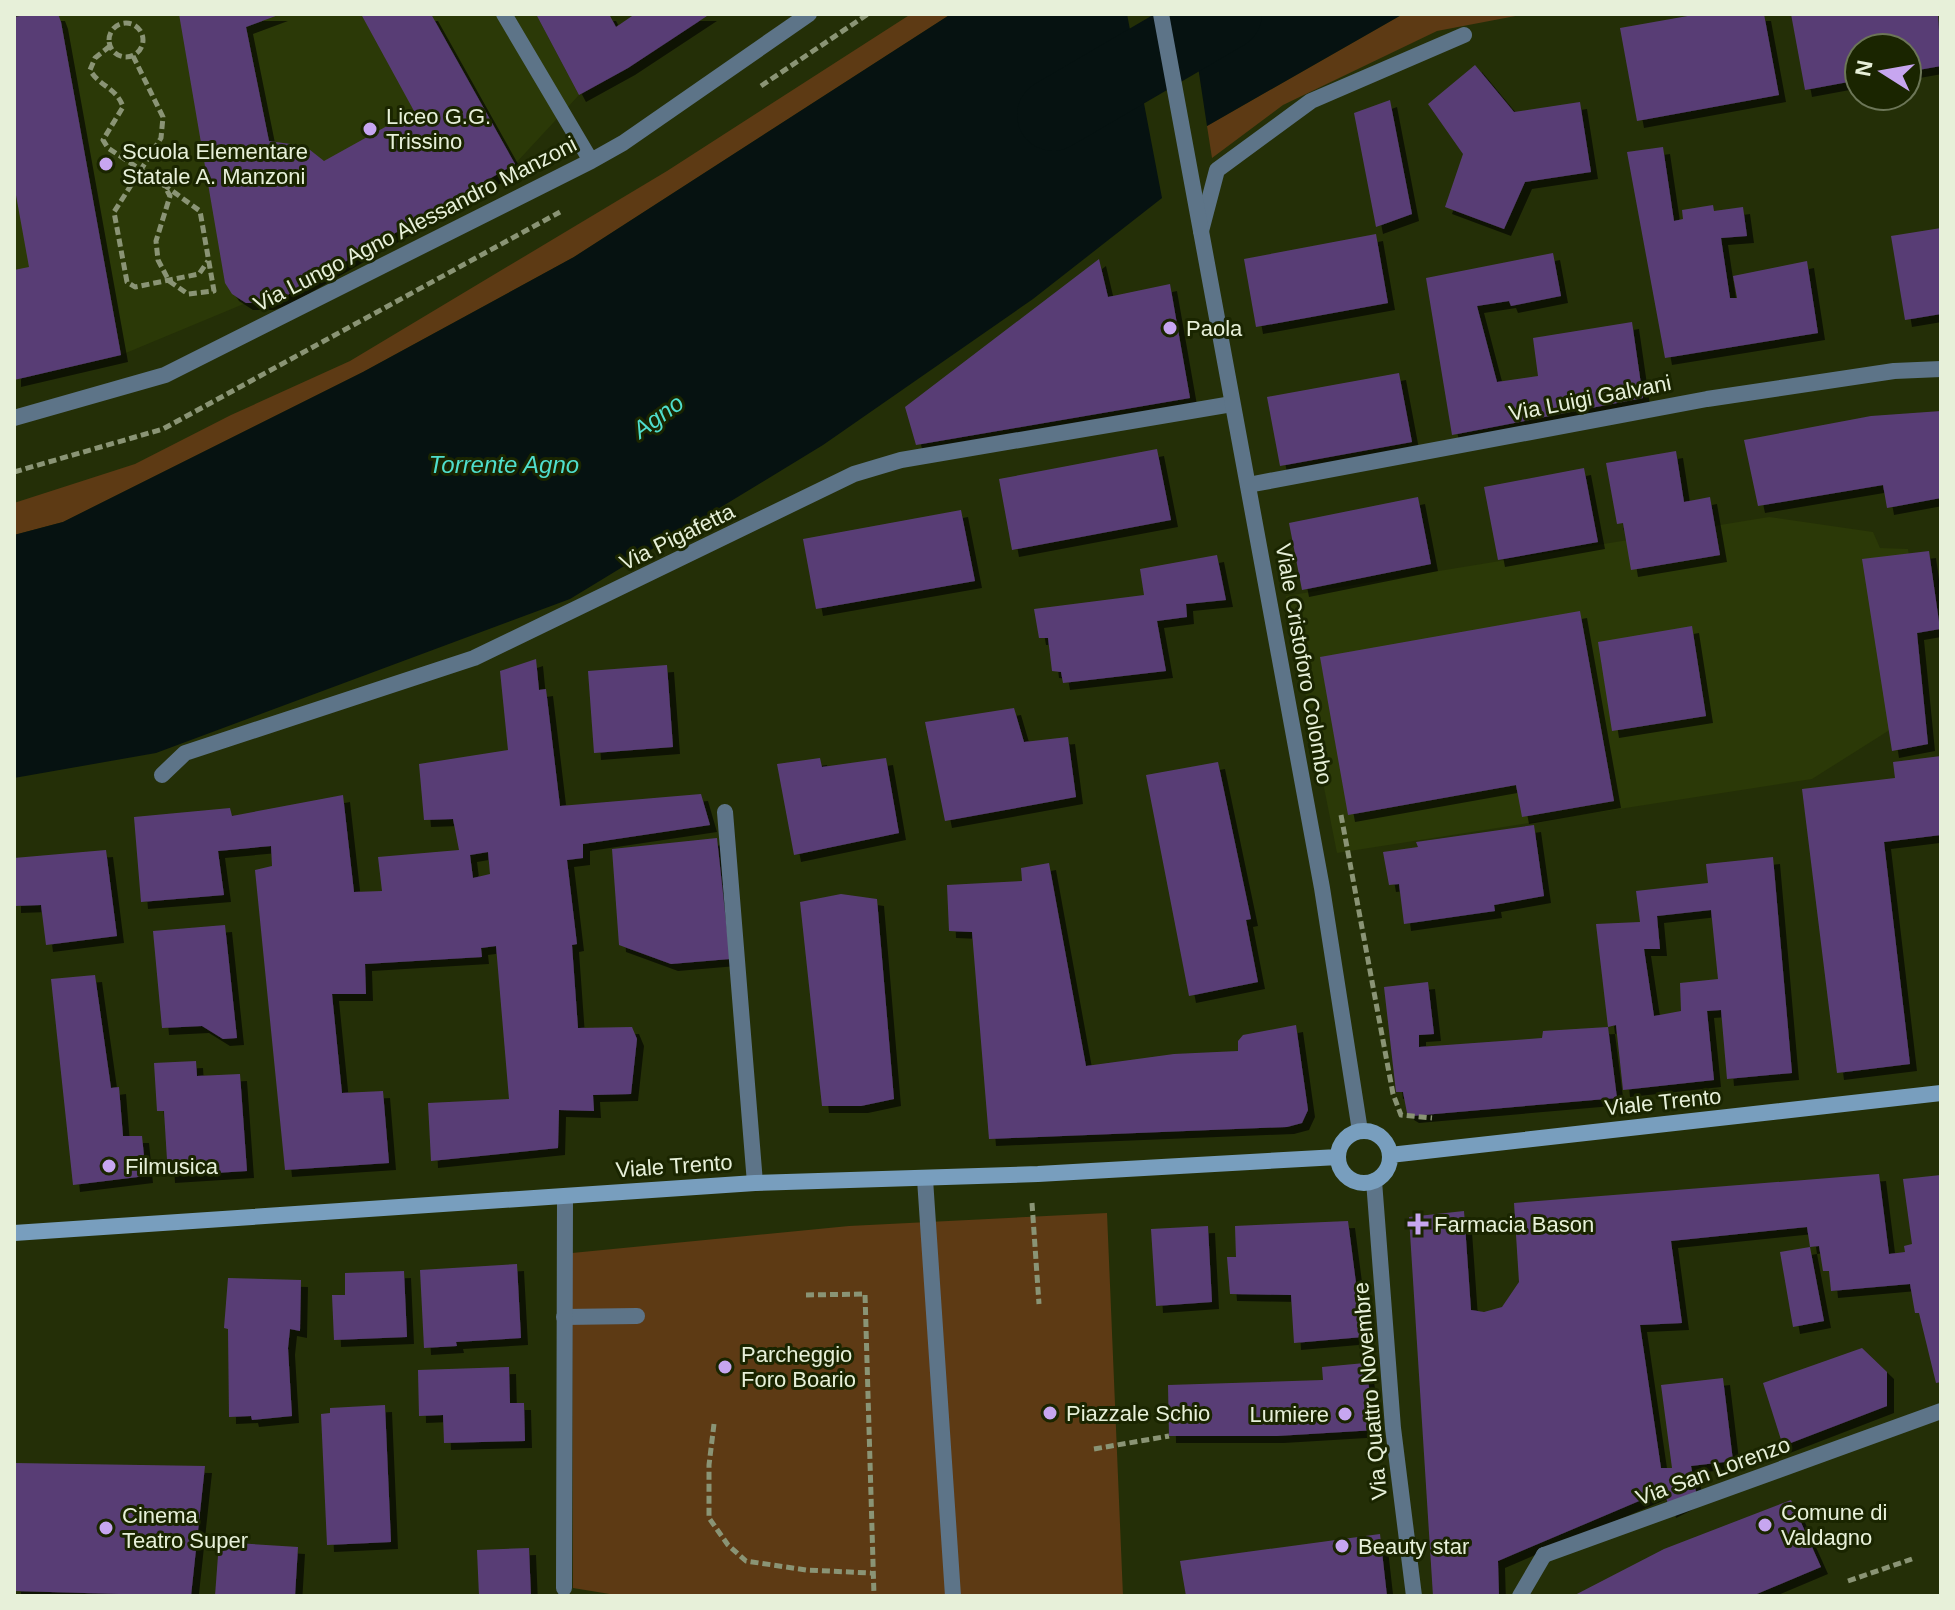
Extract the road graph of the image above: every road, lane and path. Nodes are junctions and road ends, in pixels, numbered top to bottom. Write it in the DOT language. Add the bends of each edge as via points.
graph roads {
  1 [pos="504,14"];
  2 [pos="809,14"];
  3 [pos="1161,14"];
  4 [pos="1464,35"];
  5 [pos="110,46"];
  6 [pos="133,56"];
  7 [pos="591,161"];
  8 [pos="142,170"];
  9 [pos="164,185"];
  10 [pos="1200,232"];
  11 [pos="209,260"];
  12 [pos="169,281"];
  13 [pos="1941,369"];
  14 [pos="1232,404"];
  15 [pos="14,418"];
  16 [pos="1248,485"];
  17 [pos="162,775"];
  18 [pos="1339,806"];
  19 [pos="725,812"];
  20 [pos="1941,1093"];
  21 [pos="1442,1117"];
  22 [pos="1360,1131"];
  23 [pos="1390,1155"];
  24 [pos="1338,1157"];
  25 [pos="1030,1174"];
  26 [pos="925,1179"];
  27 [pos="1374,1181"];
  28 [pos="755,1183"];
  29 [pos="565,1198"];
  30 [pos="14,1233"];
  31 [pos="806,1295"];
  32 [pos="1039,1304"];
  33 [pos="637,1316"];
  34 [pos="564,1317"];
  35 [pos="1941,1411"];
  36 [pos="714,1424"];
  37 [pos="1169,1436"];
  38 [pos="1094,1449"];
  39 [pos="1912,1559"];
  40 [pos="871,1573"];
  41 [pos="1848,1581"];
  42 [pos="564,1588"];
  43 [pos="874,1596"];
  44 [pos="953,1596"];
  45 [pos="1414,1596"];
  46 [pos="1520,1596"];
  1 -- 7 [label="street"];
  2 -- 7 [label="street, Via Lungo Agno Alessandro Manzoni"];
  3 -- 10 [label="street, Viale Cristoforo Colombo"];
  4 -- 10 [label="street" via="1311,101 1217,170"];
  5 -- 6 [label="path" via="117,55"];
  5 -- 6 [label="path" via="117,26 133,24 144,38 142,49"];
  5 -- 8 [label="path" via="90,70 119,95 123,107 103,140"];
  6 -- 8 [label="path" via="163,117 161,138"];
  7 -- 15 [label="street, Via Lungo Agno Alessandro Manzoni" via="165,375"];
  8 -- 9 [label="path"];
  8 -- 12 [label="path" via="114,212 127,282 135,287"];
  9 -- 11 [label="path" via="200,211"];
  9 -- 12 [label="path" via="170,196 156,241"];
  10 -- 14 [label="street, Viale Cristoforo Colombo"];
  11 -- 12 [label="path" via="199,274"];
  11 -- 12 [label="path" via="214,291 188,294"];
  13 -- 16 [label="street, Via Luigi Galvani" via="1707,399"];
  14 -- 16 [label="street, Viale Cristoforo Colombo"];
  14 -- 17 [label="street, Via Pigafetta" via="901,460 854,474 474,658 185,753"];
  16 -- 22 [label="street, Viale Cristoforo Colombo" via="1322,888"];
  18 -- 21 [label="path" via="1393,1094 1401,1115"];
  19 -- 28 [label="street"];
  20 -- 23 [label="main road, Viale Trento"];
  22 -- 23 [label="main road" via="1377,1134"];
  22 -- 24 [label="main road" via="1344,1140"];
  23 -- 27 [label="main road" via="1386,1171"];
  24 -- 25 [label="main road, Viale Trento"];
  24 -- 27 [label="main road" via="1350,1178"];
  25 -- 26 [label="main road, Viale Trento"];
  25 -- 32 [label="path"];
  26 -- 28 [label="main road, Viale Trento"];
  26 -- 44 [label="street"];
  27 -- 45 [label="street, Via Quattro Novembre" via="1393,1428"];
  28 -- 29 [label="main road, Viale Trento"];
  29 -- 30 [label="main road, Viale Trento"];
  29 -- 34 [label="street"];
  31 -- 40 [label="path" via="865,1294"];
  33 -- 34 [label="street"];
  34 -- 42 [label="street"];
  35 -- 46 [label="street, Via San Lorenzo" via="1544,1555"];
  36 -- 40 [label="path" via="709,1518 728,1545 746,1561"];
  37 -- 38 [label="path"];
  39 -- 41 [label="path"];
  40 -- 43 [label="path"];
}
